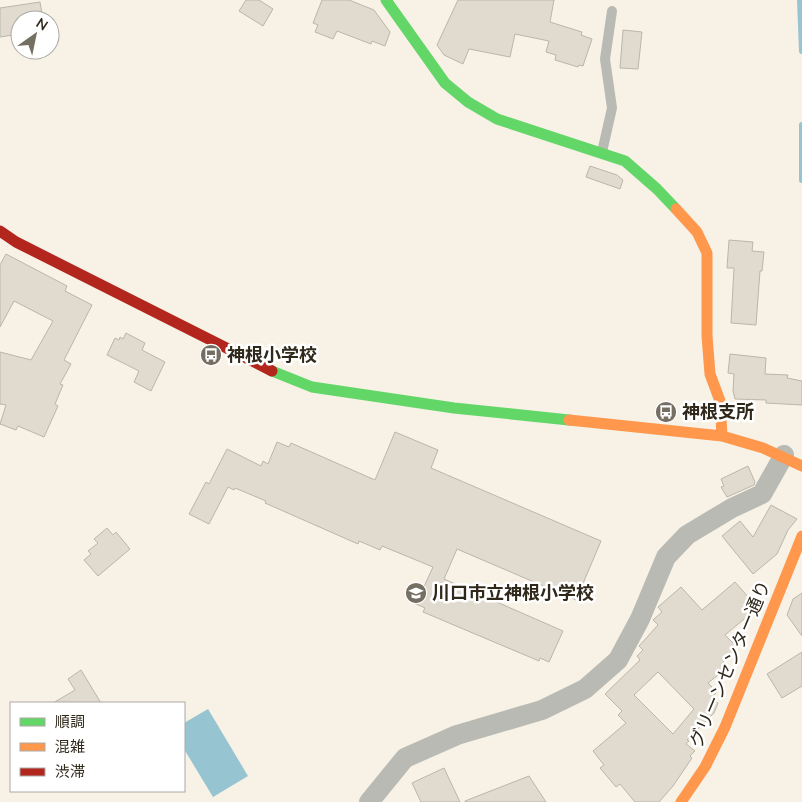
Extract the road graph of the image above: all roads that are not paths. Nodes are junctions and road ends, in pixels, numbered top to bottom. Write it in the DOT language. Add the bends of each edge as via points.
graph roads {
  1 [pos="386,0"];
  2 [pos="612,11"];
  3 [pos="601,153"];
  4 [pos="0,232"];
  5 [pos="722,436"];
  6 [pos="784,455"];
  7 [pos="802,466"];
  8 [pos="802,536"];
  9 [pos="369,802"];
  10 [pos="681,802"];
  1 -- 3 [label="street" via="445,83 468,102 497,119"];
  2 -- 3 [label="lane" via="605,59 612,108"];
  3 -- 5 [label="street" via="625,161 657,189 697,232 707,252 710,374 720,401"];
  4 -- 5 [label="street" via="279,375 312,387 454,408"];
  5 -- 6 [label="street"];
  6 -- 7 [label="street"];
  6 -- 9 [label="street" via="762,494 687,535 666,558 640,620 618,660 585,689 542,710 458,735 405,758"];
  8 -- 10 [label="street, グリーンセンター通り" via="725,726 705,767"];
}
